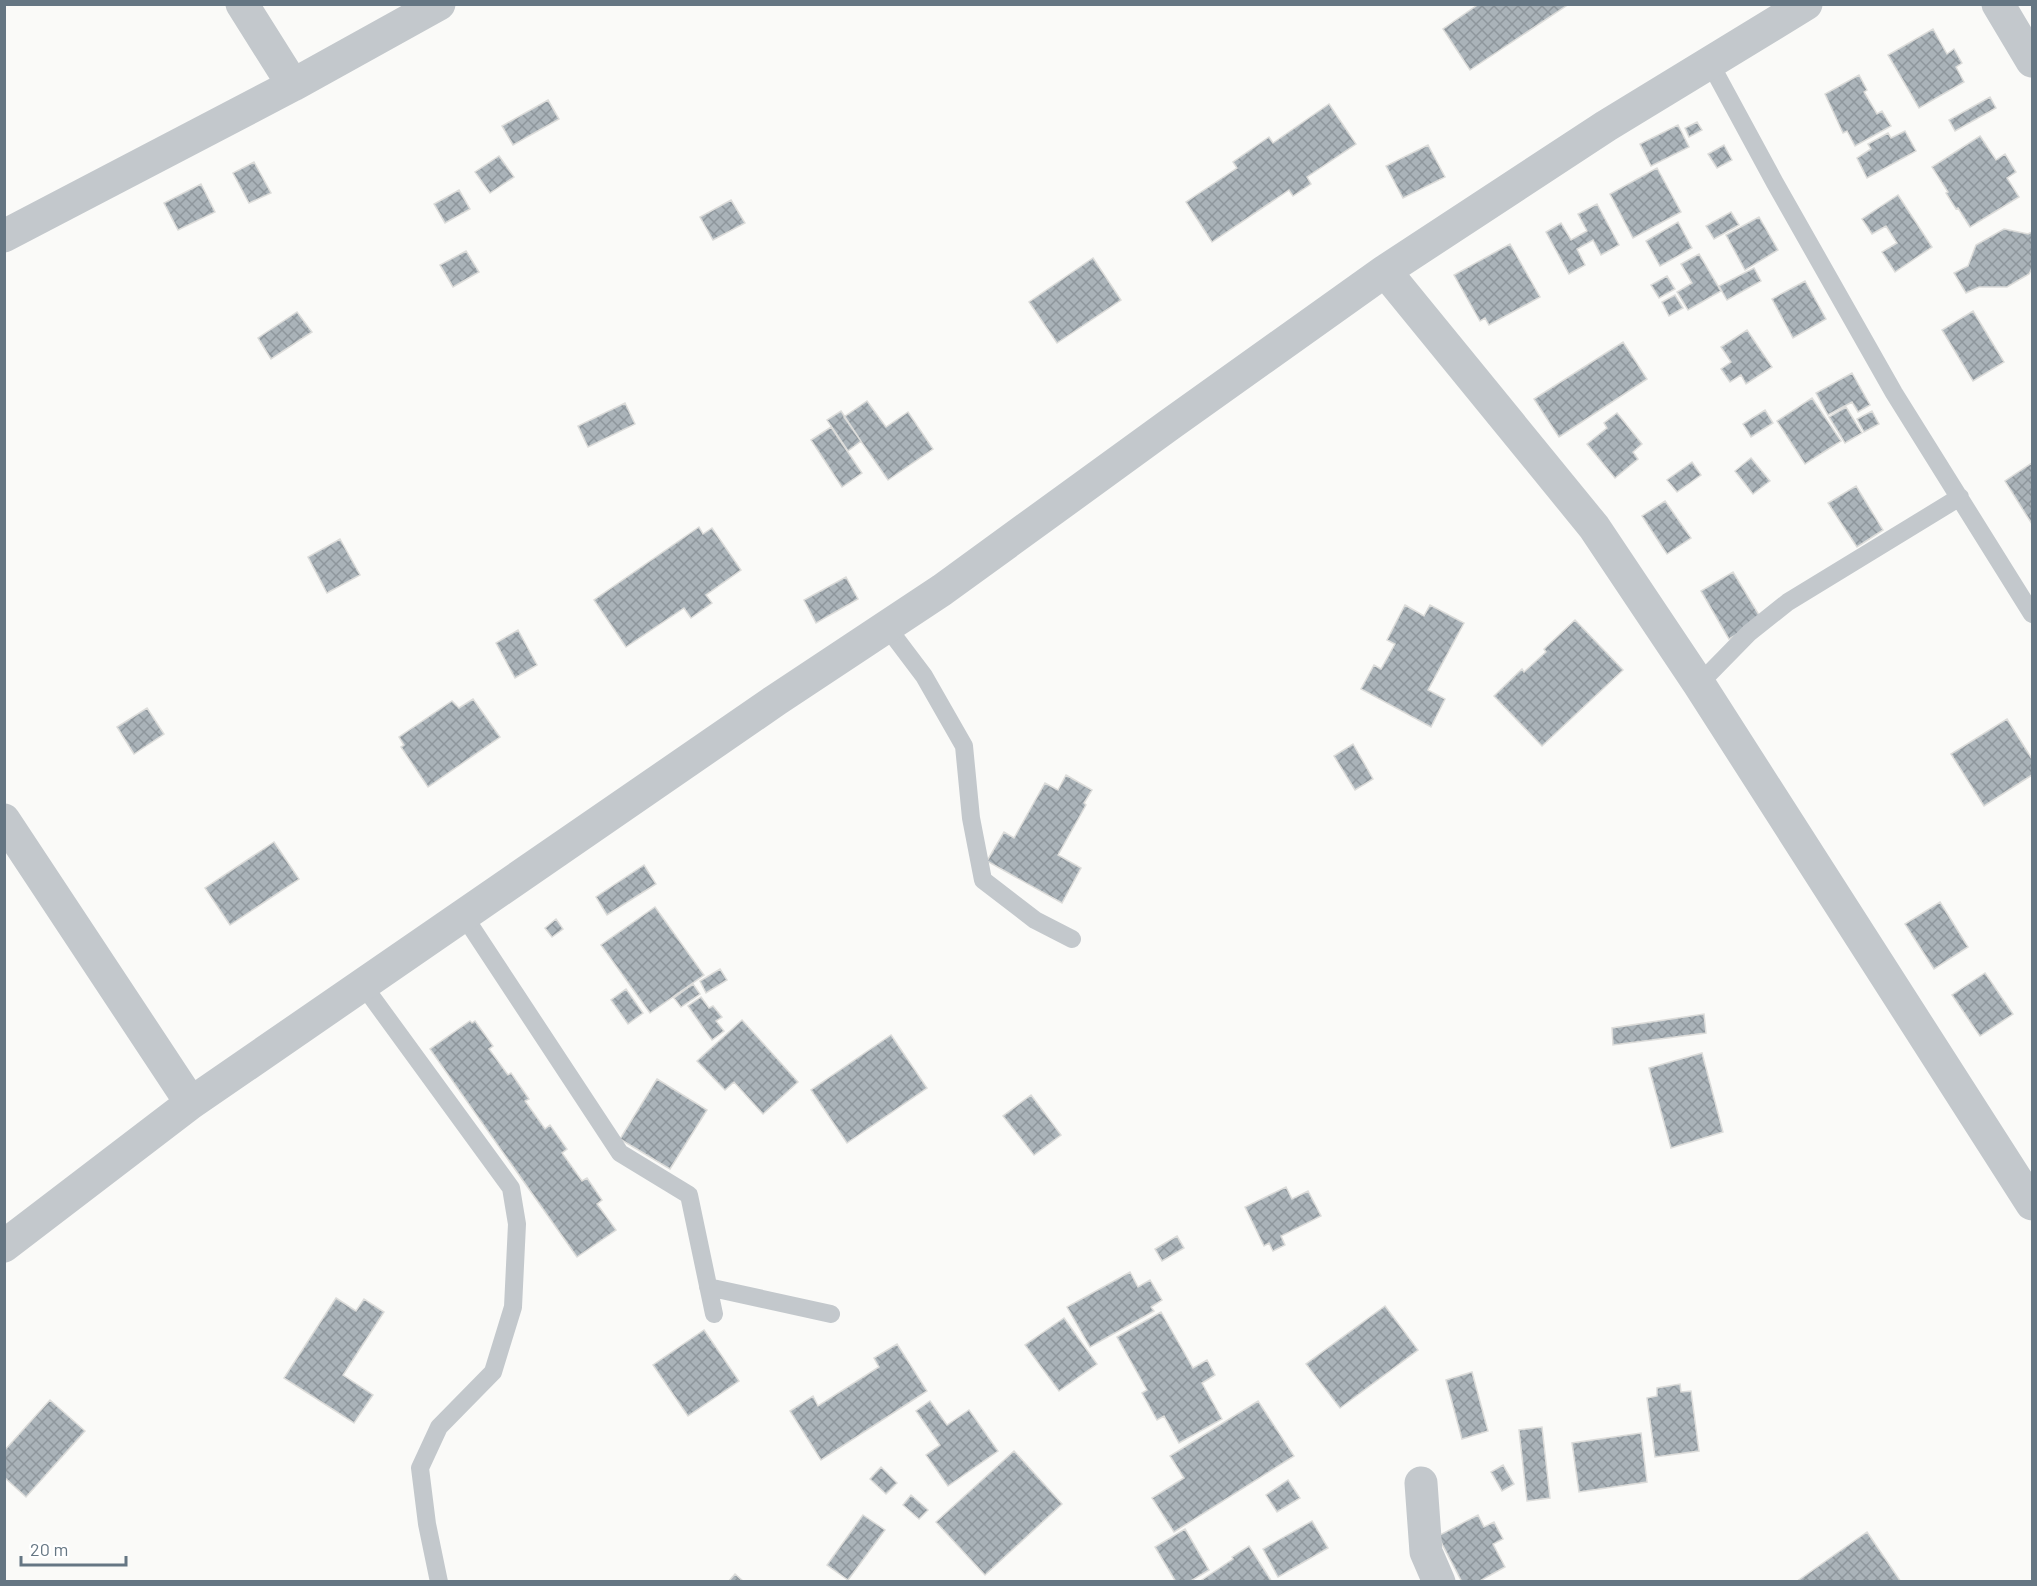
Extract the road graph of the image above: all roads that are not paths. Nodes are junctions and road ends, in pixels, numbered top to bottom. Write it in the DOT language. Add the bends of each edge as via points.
graph roads {
  1 [pos="242,4"];
  2 [pos="439,4"];
  3 [pos="1806,4"];
  4 [pos="1998,4"];
  5 [pos="2032,61"];
  6 [pos="1710,63"];
  7 [pos="293,85"];
  8 [pos="4,236"];
  9 [pos="1385,272"];
  10 [pos="1960,497"];
  11 [pos="2032,614"];
  12 [pos="886,627"];
  13 [pos="1699,684"];
  14 [pos="4,820"];
  15 [pos="464,916"];
  16 [pos="1072,939"];
  17 [pos="363,985"];
  18 [pos="191,1103"];
  19 [pos="2032,1204"];
  20 [pos="4,1246"];
  21 [pos="708,1287"];
  22 [pos="714,1314"];
  23 [pos="831,1314"];
  24 [pos="1421,1483"];
  25 [pos="439,1581"];
  26 [pos="1439,1581"];
  1 -- 7 [label="street"];
  2 -- 7 [label="street"];
  3 -- 6 [label="street"];
  4 -- 5 [label="street"];
  6 -- 9 [label="street" via="1606,126"];
  6 -- 10 [label="lane" via="1894,393"];
  7 -- 8 [label="street"];
  9 -- 12 [label="street"];
  9 -- 13 [label="street" via="1594,527"];
  10 -- 11 [label="lane"];
  10 -- 13 [label="lane" via="1788,602 1749,633"];
  12 -- 15 [label="street"];
  12 -- 16 [label="lane" via="924,676 964,746 971,818 983,880 1035,920"];
  13 -- 19 [label="street"];
  14 -- 18 [label="street"];
  15 -- 17 [label="street"];
  15 -- 21 [label="lane" via="620,1153 689,1195"];
  17 -- 18 [label="street"];
  17 -- 25 [label="lane" via="511,1188 517,1224 513,1307 493,1372 439,1427 420,1468"];
  18 -- 20 [label="street"];
  21 -- 22 [label="lane"];
  21 -- 23 [label="lane"];
  24 -- 26 [label="street" via="1426,1552"];
}
